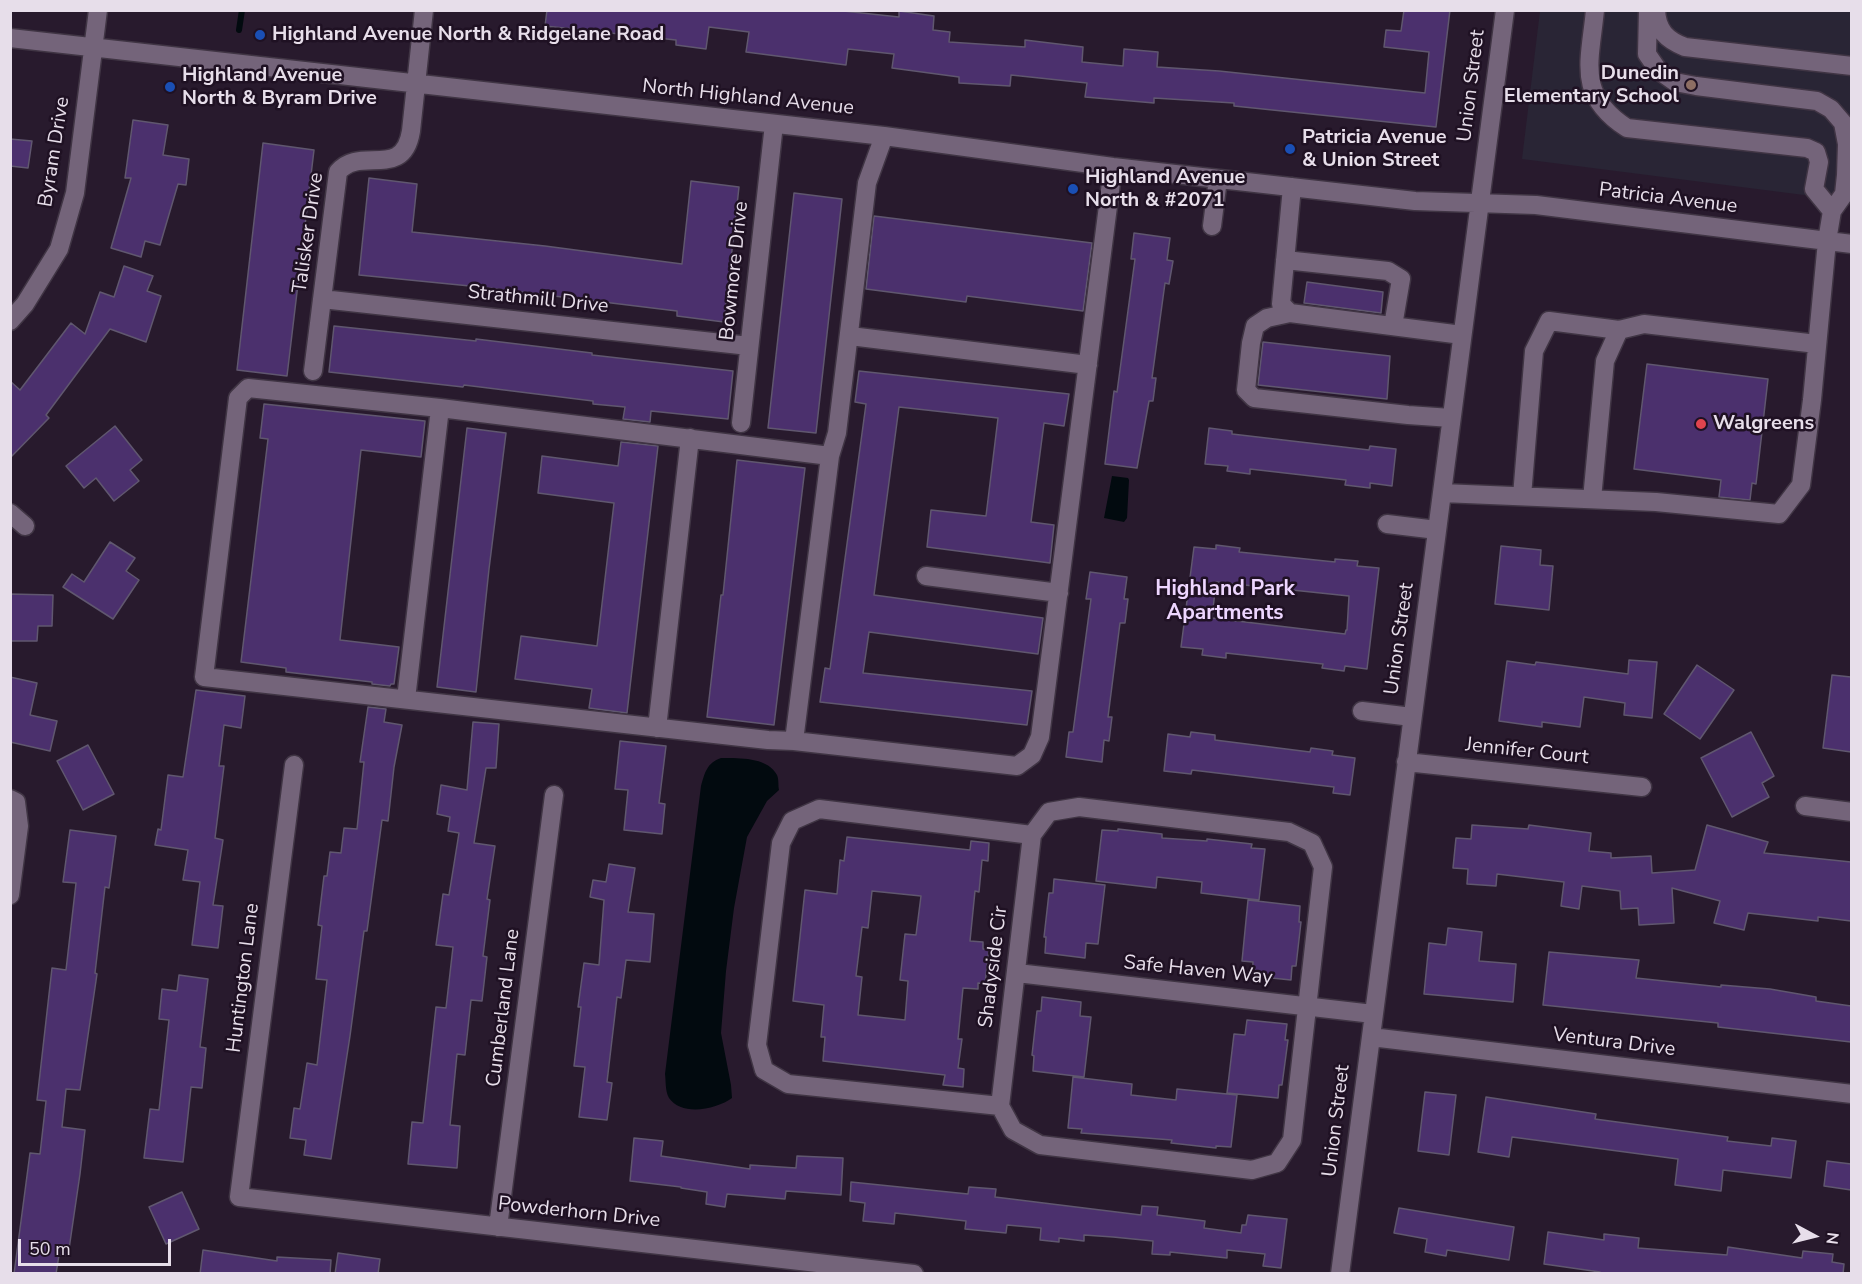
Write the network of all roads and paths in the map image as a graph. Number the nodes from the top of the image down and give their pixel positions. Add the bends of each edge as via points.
1 (98, 10) edge
2 (424, 10) edge
3 (1505, 10) edge
4 (1595, 10) edge
5 (1648, 10) edge
6 (1656, 10) edge
7 (10, 38) edge
8 (93, 47) junction
9 (1851, 66) edge
10 (416, 83) junction
11 (774, 124) junction
12 (884, 136) junction
13 (1847, 144) junction
14 (1816, 154) junction
15 (1113, 167) junction
16 (1218, 179) junction
17 (1292, 187) junction
18 (1479, 203) junction
19 (1832, 211) junction
20 (1212, 226) dead end
21 (1827, 241) junction
22 (1851, 244) edge
23 (1285, 261) junction
24 (322, 299) junction
25 (1290, 313) junction
26 (10, 321) edge
27 (1394, 326) junction
28 (1619, 330) junction
29 (1462, 335) junction
30 (850, 336) junction
31 (1817, 344) junction
32 (749, 346) junction
33 (1088, 365) junction
34 (313, 371) dead end
35 (440, 408) junction
36 (1451, 417) junction
37 (741, 423) dead end
38 (690, 438) junction
39 (830, 456) junction
40 (1442, 494) junction
41 (1522, 496) junction
42 (1592, 499) junction
43 (10, 513) edge
44 (1387, 524) dead end
45 (25, 526) dead end
46 (1437, 530) junction
47 (926, 576) dead end
48 (1059, 593) junction
49 (406, 699) junction
50 (1362, 711) dead end
51 (1412, 717) junction
52 (657, 728) junction
53 (794, 741) junction
54 (1406, 762) junction
55 (294, 765) dead end
56 (1642, 788) dead end
57 (554, 795) dead end
58 (10, 799) edge
59 (1805, 806) dead end
60 (1851, 812) edge
61 (1032, 835) junction
62 (10, 895) edge
63 (1017, 973) junction
64 (1308, 1006) junction
65 (1373, 1014) junction
66 (1371, 1037) junction
67 (1851, 1094) edge
68 (1000, 1106) junction
69 (239, 1197) joint
70 (498, 1227) junction
71 (914, 1274) edge
72 (1340, 1274) edge

1 - 8 street, Byram Drive
2 - 10 street, Talisker Drive
3 - 18 street, Union Street
4 - 14 street via 1589,70 1592,88 1599,105 1627,128 1807,148
5 - 13 street via 1647,54 1658,70 1675,82 1817,101 1843,123
6 - 9 street via 1661,30 1670,41 1685,47
7 - 8 street, North Highland Avenue
8 - 10 street, North Highland Avenue
8 - 26 street, Byram Drive via 75,193 59,249
10 - 11 street, North Highland Avenue
10 - 24 street, Talisker Drive via 407,147 393,159 353,160 338,172
11 - 12 street, North Highland Avenue
11 - 32 street, Bowmore Drive
12 - 15 street, North Highland Avenue
12 - 30 street via 867,183
13 - 14 street
13 - 19 street via 1844,194
14 - 19 street via 1819,162 1814,189
15 - 16 street, North Highland Avenue
15 - 33 street
16 - 17 street, North Highland Avenue
16 - 20 street
17 - 18 street, North Highland Avenue via 1415,201
17 - 23 street
18 - 21 street, Patricia Avenue via 1536,205
18 - 29 street, Union Street
19 - 21 street
21 - 22 street, Patricia Avenue
21 - 31 street
23 - 25 street via 1281,304
23 - 27 street via 1388,271 1401,279
24 - 32 street, Strathmill Drive
24 - 34 street, Talisker Drive
25 - 27 street
25 - 36 street via 1267,318 1255,326 1246,390 1254,398
27 - 29 street
28 - 31 street via 1644,324
28 - 41 street via 1549,321 1534,351
28 - 42 street via 1605,361
29 - 36 street, Union Street
30 - 33 street
30 - 39 street via 837,433
31 - 42 street via 1801,485 1779,514
32 - 37 street, Bowmore Drive
33 - 48 street
35 - 38 street
35 - 49 street
35 - 49 street via 248,388 238,398 205,665 204,677
36 - 40 street, Union Street
38 - 39 street
38 - 52 street
39 - 53 street
40 - 41 street
40 - 46 street, Union Street
41 - 42 street
43 - 45 street
44 - 46 street
46 - 51 street, Union Street
47 - 48 street
48 - 53 street via 1040,737 1032,754 1017,766
49 - 52 street
50 - 51 street
51 - 54 street, Union Street
52 - 53 street
54 - 56 street, Jennifer Court
54 - 65 street, Union Street
55 - 69 street, Huntington Lane
57 - 70 street, Cumberland Lane
58 - 62 street via 16,802 19,826
59 - 60 street
61 - 63 street, Shadyside Cir
61 - 64 street via 1049,812 1079,807 1289,832 1312,843 1323,867
61 - 68 street via 819,809 792,821 781,843 758,1033 764,1070 788,1084
63 - 64 street, Safe Haven Way
63 - 68 street, Shadyside Cir
64 - 65 street, Safe Haven Way
64 - 68 street via 1292,1140 1277,1163 1252,1170 1040,1145 1014,1130
65 - 66 street, Union Street
66 - 67 street, Ventura Drive
66 - 72 street, Union Street
69 - 70 street, Powderhorn Drive
70 - 71 street, Powderhorn Drive

